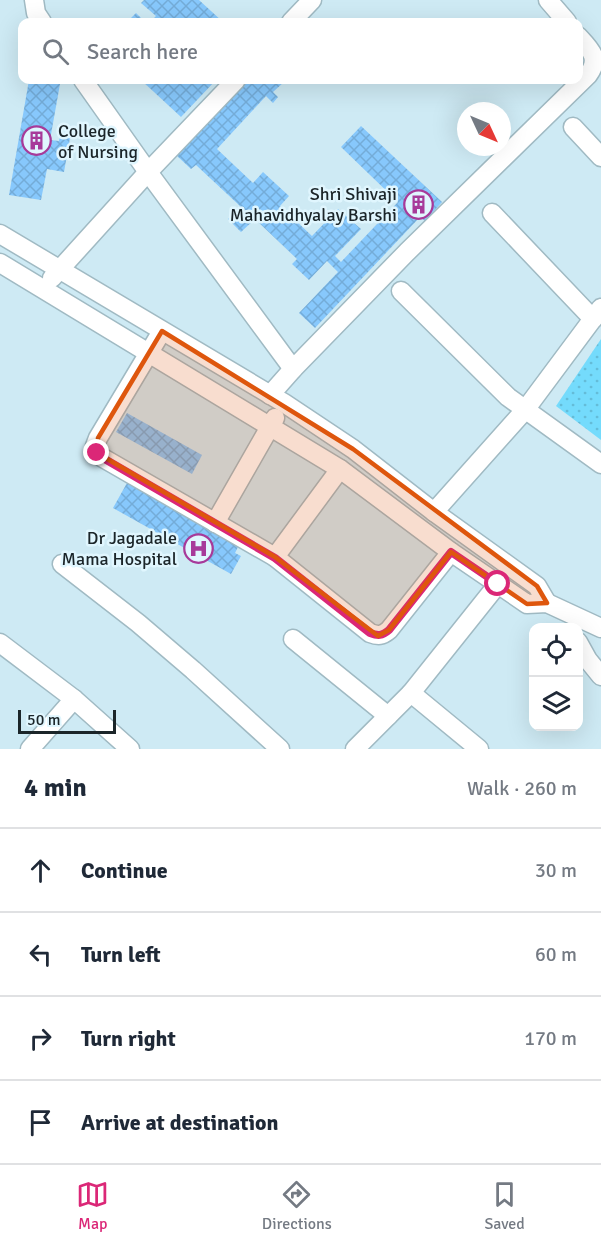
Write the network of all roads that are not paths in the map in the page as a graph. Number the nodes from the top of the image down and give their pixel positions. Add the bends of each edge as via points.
1 (34, 0) edge
2 (312, 0) edge
3 (548, 0) edge
4 (40, 18) edge
5 (295, 18) edge
6 (564, 18) edge
7 (583, 41) edge
8 (583, 80) edge
9 (86, 84) edge
10 (232, 84) edge
11 (579, 84) edge
12 (573, 128) dead end
13 (601, 157) edge
14 (148, 172) junction
15 (492, 213) dead end
16 (0, 234) edge
17 (0, 263) edge
18 (60, 270) junction
19 (42, 287) junction
20 (401, 291) dead end
21 (597, 313) edge
22 (162, 331) junction
23 (148, 353) junction
24 (293, 369) junction
25 (277, 399) junction
26 (525, 410) junction
27 (269, 426) junction
28 (601, 464) edge
29 (340, 468) junction
30 (434, 512) junction
31 (215, 523) junction
32 (451, 552) junction
33 (275, 558) junction
34 (62, 564) dead end
35 (498, 584) junction
36 (547, 603) junction
37 (570, 621) edge
38 (601, 628) edge
39 (293, 639) dead end
40 (0, 643) edge
41 (583, 650) edge
42 (601, 676) edge
43 (411, 693) junction
44 (74, 699) junction
45 (388, 717) junction
46 (30, 749) edge
47 (130, 749) edge
48 (279, 749) edge
49 (355, 749) edge
50 (479, 749) edge

1 - 4 street
2 - 5 street
3 - 6 street
7 - 8 street via 594,58 594,68
9 - 14 street
10 - 14 street
11 - 24 street
12 - 13 street
14 - 18 street
14 - 24 street
15 - 21 street
16 - 18 street
17 - 19 street
18 - 19 street
18 - 22 street
19 - 23 street
20 - 26 street
21 - 26 street
22 - 23 street
22 - 25 street
23 - 27 street
23 - 31 street via 98,438 97,453
24 - 25 street
25 - 27 street
25 - 30 street via 352,449
26 - 28 street
26 - 30 street
27 - 29 street
27 - 31 street
29 - 32 street
29 - 33 street
30 - 36 street via 537,586
31 - 33 street
32 - 33 street via 389,630 378,636
32 - 35 street
34 - 48 street via 194,670
35 - 36 street via 527,604
35 - 43 street
36 - 37 street
37 - 38 street
39 - 45 street
40 - 44 street
41 - 42 street
43 - 45 street
43 - 50 street
44 - 46 street
44 - 47 street
45 - 49 street

